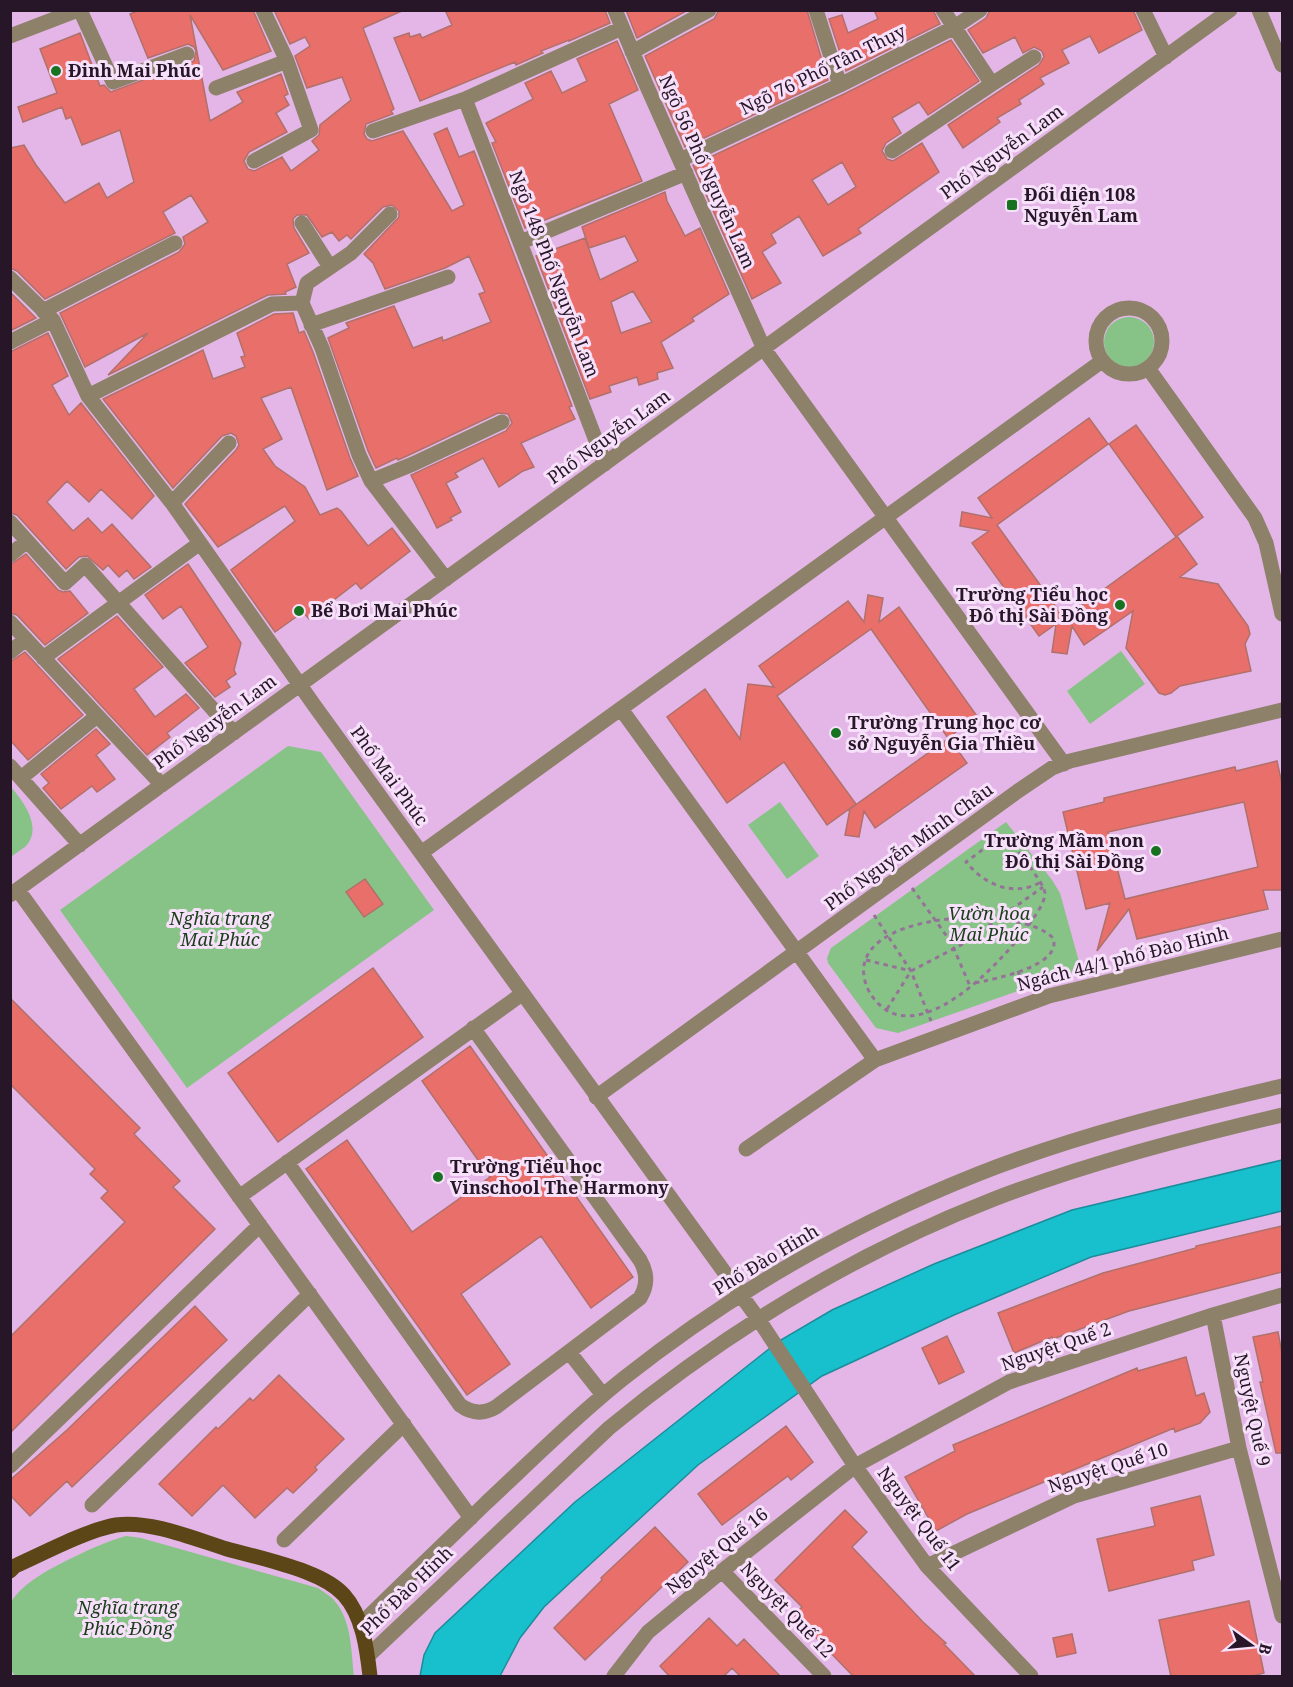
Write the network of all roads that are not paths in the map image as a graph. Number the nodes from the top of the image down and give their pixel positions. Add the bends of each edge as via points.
1 (263, 10) edge
2 (615, 10) edge
3 (709, 10) edge
4 (816, 10) edge
5 (943, 10) edge
6 (980, 10) edge
7 (1143, 10) edge
8 (1230, 10) edge
9 (1259, 10) edge
10 (80, 13) edge
11 (622, 28) junction
12 (953, 28) junction
13 (10, 36) edge
14 (632, 52) junction
15 (187, 54) dead end
16 (1034, 57) dead end
17 (1166, 57) junction
18 (287, 61) junction
19 (1282, 65) edge
20 (992, 84) junction
21 (840, 86) junction
22 (216, 88) dead end
23 (465, 99) junction
24 (373, 131) dead end
25 (892, 151) dead end
26 (254, 161) dead end
27 (683, 167) junction
28 (390, 214) dead end
29 (302, 223) dead end
30 (174, 243) dead end
31 (521, 243) junction
32 (330, 267) junction
33 (448, 277) dead end
34 (10, 278) edge
35 (302, 303) junction
36 (48, 316) junction
37 (311, 325) junction
38 (10, 342) edge
39 (764, 349) junction
40 (1102, 361) junction
41 (1148, 368) junction
42 (88, 396) junction
43 (502, 422) dead end
44 (229, 443) dead end
45 (605, 464) junction
46 (371, 481) junction
47 (172, 503) junction
48 (886, 518) junction
49 (10, 522) edge
50 (27, 541) junction
51 (200, 543) junction
52 (10, 555) edge
53 (446, 579) junction
54 (118, 603) junction
55 (1282, 614) edge
56 (10, 622) edge
57 (26, 639) junction
58 (10, 652) edge
59 (44, 658) junction
60 (300, 685) junction
61 (621, 709) junction
62 (1282, 710) edge
63 (97, 716) junction
64 (234, 733) junction
65 (1064, 764) junction
66 (16, 772) edge
67 (162, 785) junction
68 (80, 845) junction
69 (421, 853) junction
70 (14, 892) edge
71 (1282, 939) edge
72 (796, 952) junction
73 (522, 994) junction
74 (473, 1028) junction
75 (874, 1060) junction
76 (1282, 1086) edge
77 (596, 1097) junction
78 (1282, 1115) edge
79 (746, 1149) dead end
80 (287, 1162) junction
81 (239, 1197) junction
82 (260, 1225) junction
83 (310, 1294) junction
84 (1282, 1295) edge
85 (741, 1297) junction
86 (1213, 1316) junction
87 (759, 1320) junction
88 (768, 1334) joint
89 (569, 1352) junction
90 (603, 1395) junction
91 (404, 1424) junction
92 (1239, 1448) junction
93 (10, 1466) edge
94 (855, 1466) junction
95 (92, 1505) dead end
96 (471, 1518) junction
97 (284, 1540) dead end
98 (12, 1566) edge
99 (927, 1566) junction
100 (722, 1571) junction
101 (1282, 1616) edge
102 (360, 1625) junction
103 (368, 1656) junction
104 (616, 1676) edge
105 (370, 1677) edge
106 (824, 1677) edge
107 (1031, 1677) edge

1 - 18 street
2 - 11 street, Ngõ 56 Phố Nguyễn Lam
3 - 14 street
4 - 21 street
5 - 12 street
6 - 12 street, Ngõ 76 Phố Tân Thụy
7 - 17 street
8 - 17 street, Phố Nguyễn Lam
9 - 19 street
10 - 13 street
10 - 15 street via 113,82
11 - 14 street, Ngõ 56 Phố Nguyễn Lam
11 - 23 street
12 - 20 street
12 - 21 street, Ngõ 76 Phố Tân Thụy
14 - 27 street, Ngõ 56 Phố Nguyễn Lam
16 - 20 street
17 - 39 street, Phố Nguyễn Lam
18 - 22 street
18 - 26 street via 310,130
20 - 25 street
21 - 27 street, Ngõ 76 Phố Tân Thụy
23 - 24 street
23 - 31 street, Ngõ 148 Phố Nguyễn Lam
27 - 31 street, Ngõ 76 Phố Tân Thụy
27 - 39 street, Ngõ 56 Phố Nguyễn Lam
28 - 32 street via 351,253
29 - 32 street
30 - 36 street
31 - 45 street, Ngõ 148 Phố Nguyễn Lam
32 - 35 street via 307,283
33 - 37 street
34 - 36 street, Phố Mai Phúc
35 - 37 street
35 - 42 street via 272,304
36 - 38 street
36 - 42 street, Phố Mai Phúc
37 - 46 street
39 - 45 street, Phố Nguyễn Lam
39 - 48 street, Ngõ 56 Phố Nguyễn Lam
40 - 41 street via 1124,374
40 - 41 street via 1096,345 1101,325 1112,313 1133,309 1152,318 1160,333 1160,349
40 - 48 street
41 - 55 street via 1255,518 1266,543
42 - 47 street, Phố Mai Phúc
43 - 46 street
44 - 47 street
45 - 53 street, Phố Nguyễn Lam
46 - 53 street
47 - 51 street, Phố Mai Phúc
48 - 61 street
48 - 65 street, Ngõ 56 Phố Nguyễn Lam
49 - 50 street
50 - 52 street
50 - 54 street via 65,583 85,565
51 - 54 street
51 - 60 street, Phố Mai Phúc
53 - 60 street, Phố Nguyễn Lam
54 - 59 street
54 - 64 street
56 - 57 street
57 - 58 street
57 - 59 street
59 - 63 street
60 - 64 street, Phố Nguyễn Lam
60 - 69 street, Phố Mai Phúc
61 - 69 street
61 - 72 street
62 - 65 street, Phố Nguyễn Minh Châu
63 - 66 street
63 - 67 street
64 - 67 street, Phố Nguyễn Lam
65 - 72 street, Phố Nguyễn Minh Châu via 1036,778
66 - 68 street
67 - 68 street, Phố Nguyễn Lam
68 - 70 street, Phố Nguyễn Lam
69 - 73 street, Phố Mai Phúc
70 - 81 street
71 - 75 street, Ngách 44/1 phố Đào Hinh via 1049,996
72 - 75 street
72 - 77 street, Phố Nguyễn Minh Châu
73 - 74 street
73 - 77 street, Phố Mai Phúc
74 - 80 street
74 - 89 street via 644,1267 645,1287 640,1298
75 - 79 street, Ngách 44/1 phố Đào Hinh
76 - 85 street, Phố Đào Hinh via 1136,1121 981,1173 875,1220
77 - 85 street, Phố Mai Phúc
78 - 87 street, Phố Đào Hinh via 1151,1147 995,1199 891,1245
80 - 81 street
80 - 89 street via 463,1408 474,1412 491,1410
81 - 82 street
82 - 83 street
82 - 93 street
83 - 91 street
83 - 95 street
84 - 86 street, Nguyệt Quế 2
85 - 87 street, Phố Mai Phúc
85 - 90 street, Phố Đào Hinh
86 - 92 street, Nguyệt Quế 9
86 - 94 street, Nguyệt Quế 2 via 1009,1382
87 - 88 street, Phố Mai Phúc
87 - 103 street, Phố Đào Hinh via 674,1377 609,1428
88 - 94 street, Nguyệt Quế 11
89 - 90 street
90 - 96 street, Phố Đào Hinh
91 - 96 street
91 - 97 street
92 - 99 street, Nguyệt Quế 10 via 1074,1496
92 - 101 street, Nguyệt Quế 9
94 - 99 street, Nguyệt Quế 11
94 - 100 street, Nguyệt Quế 16
96 - 102 street, Phố Đào Hinh
98 - 102 main road via 98,1530 117,1525 152,1527 307,1572 344,1595
99 - 107 street, Nguyệt Quế 11
100 - 104 street, Nguyệt Quế 16 via 648,1632
100 - 106 street, Nguyệt Quế 12
102 - 103 main road
103 - 105 main road

